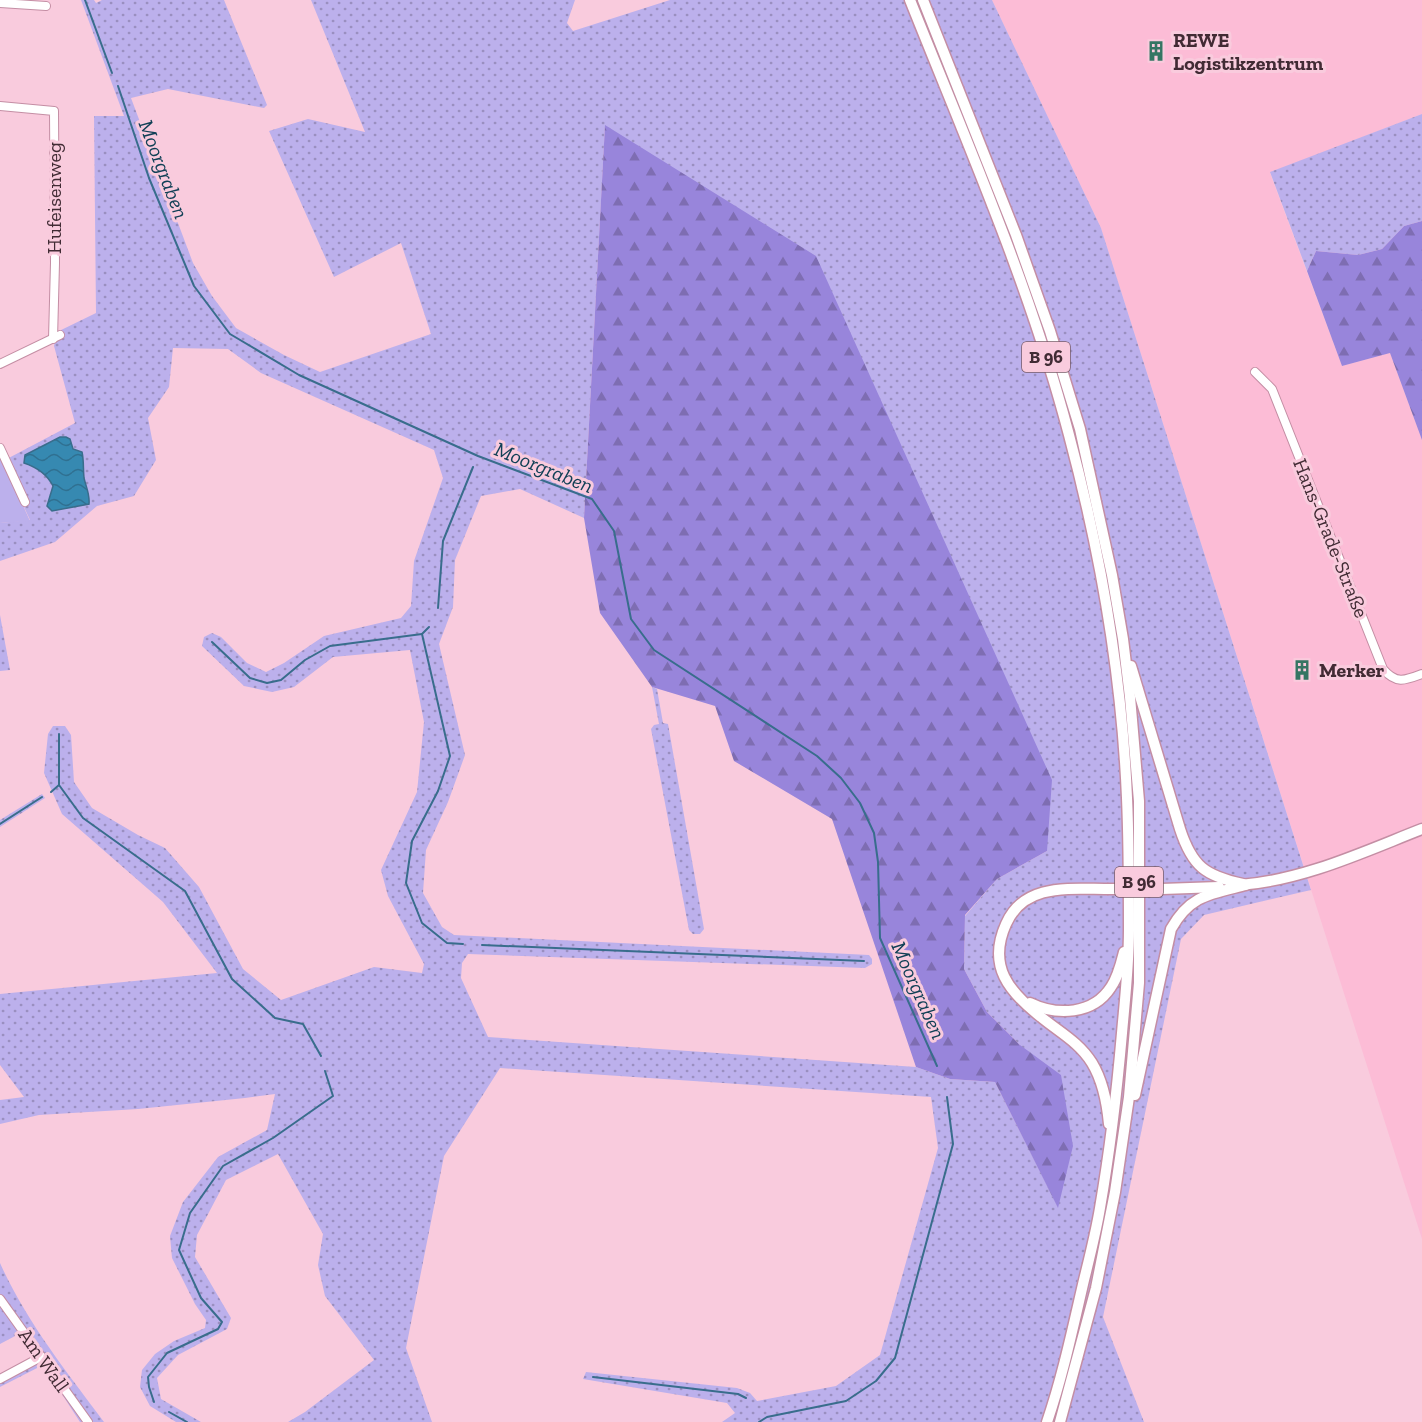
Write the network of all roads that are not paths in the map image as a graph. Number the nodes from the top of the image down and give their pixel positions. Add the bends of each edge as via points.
1 (910, 0) edge
2 (923, 0) edge
3 (0, 3) edge
4 (46, 6) dead end
5 (0, 106) edge
6 (0, 364) edge
7 (1256, 372) dead end
8 (0, 448) edge
9 (25, 501) dead end
10 (1123, 639) junction
11 (1422, 674) edge
12 (1422, 829) edge
13 (1246, 885) junction
14 (1129, 931) junction
15 (1017, 997) junction
16 (1125, 1125) junction
17 (1111, 1139) junction
18 (0, 1299) edge
19 (41, 1357) junction
20 (0, 1379) edge
21 (88, 1422) edge
22 (1047, 1422) edge
23 (1060, 1422) edge

1 - 14 highway, B 96 via 1039,334 1079,476 1101,578 1116,680 1127,797
2 - 10 highway, B 96 via 1050,331 1080,429
3 - 4 street
5 - 6 street, Hufeisenweg via 54,111 56,337
7 - 11 street, Hans-Grade-Straße via 1272,389 1383,669 1390,677 1401,680
8 - 9 street
10 - 13 highway via 1190,855 1211,874
10 - 16 highway, B 96 via 1139,801 1138,983
12 - 13 highway via 1306,873
13 - 15 highway, bridge via 1036,894 1008,919 999,947 1002,972
13 - 16 highway via 1198,899 1179,915 1171,929 1135,1096
14 - 15 highway via 1118,973 1101,999 1072,1011 1054,1011
14 - 17 highway, B 96
15 - 17 highway via 1068,1036 1092,1062 1107,1103
16 - 23 highway, B 96 via 1096,1288
17 - 22 highway, B 96 via 1069,1347
18 - 19 street, Am Wall
19 - 20 street
19 - 21 street, Am Wall

